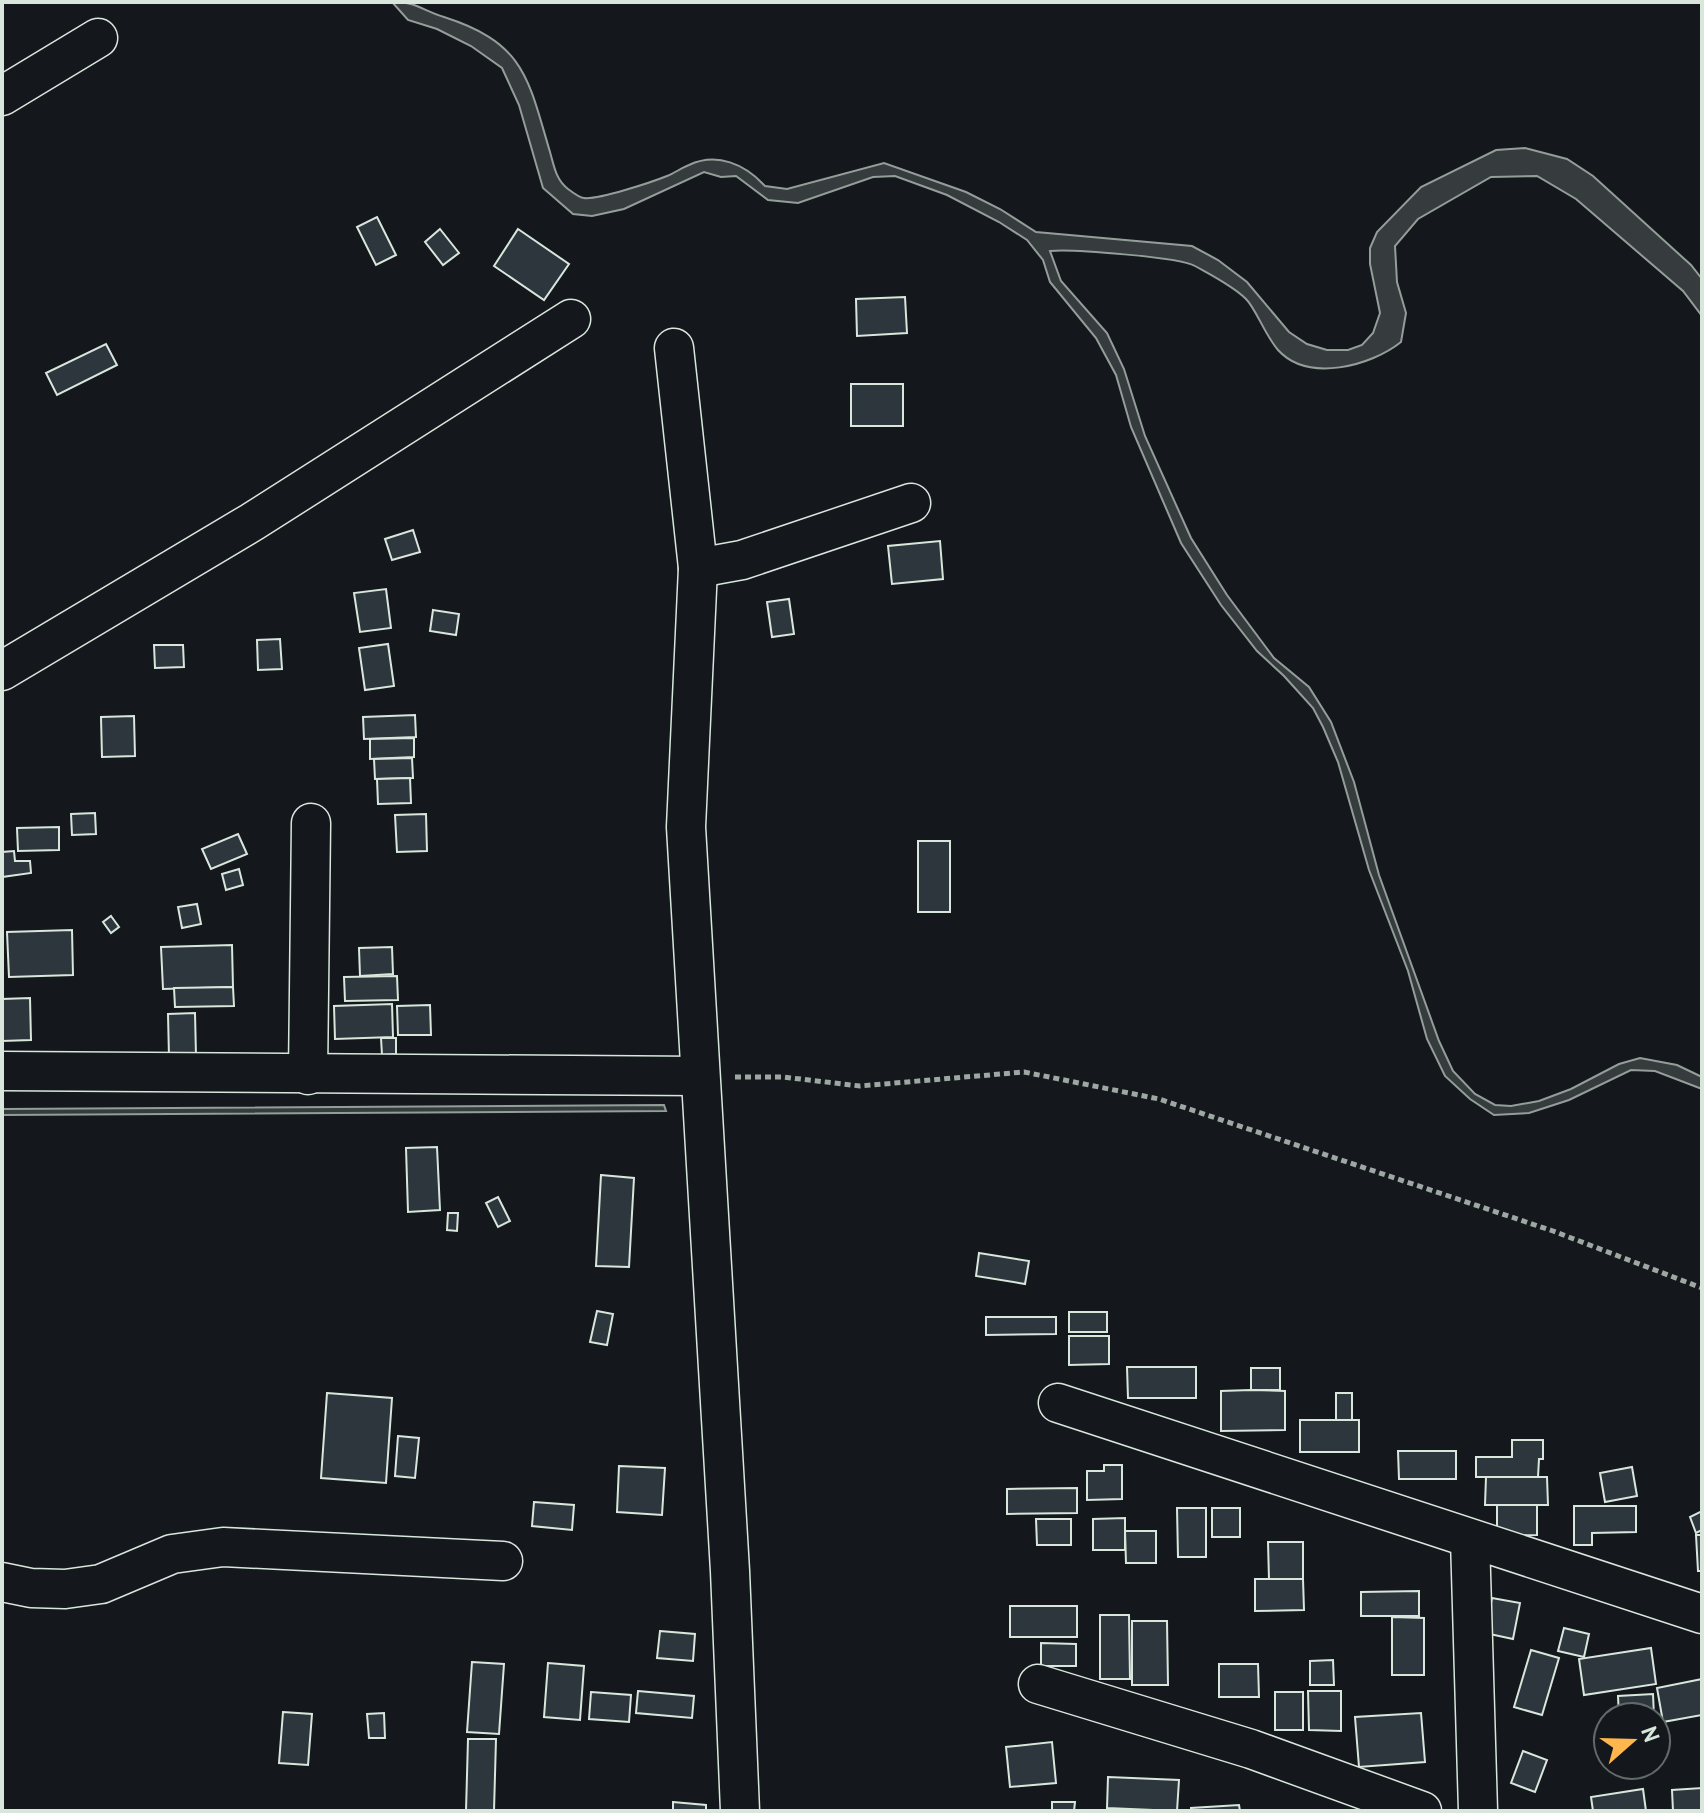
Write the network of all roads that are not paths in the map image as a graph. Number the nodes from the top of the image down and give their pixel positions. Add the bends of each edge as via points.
1 (98, 38) dead end
2 (2, 96) edge
3 (571, 319) dead end
4 (674, 348) dead end
5 (911, 503) dead end
6 (698, 568) junction
7 (2, 671) edge
8 (311, 823) dead end
9 (2, 1071) edge
10 (308, 1075) junction
11 (700, 1076) junction
12 (1058, 1403) dead end
13 (1470, 1539) junction
14 (503, 1561) dead end
15 (2, 1582) edge
16 (1702, 1614) edge
17 (1038, 1684) dead end
18 (740, 1811) edge
19 (1422, 1811) edge
20 (1478, 1811) edge

1 - 2 street
3 - 7 street via 252,522
4 - 6 street
5 - 6 street via 742,560
6 - 11 street via 686,827
8 - 10 street
9 - 10 street
10 - 11 street
11 - 18 street
12 - 13 street
13 - 16 street
13 - 20 street
14 - 15 street via 223,1547 172,1554 101,1584 65,1589
17 - 19 street via 1251,1749

